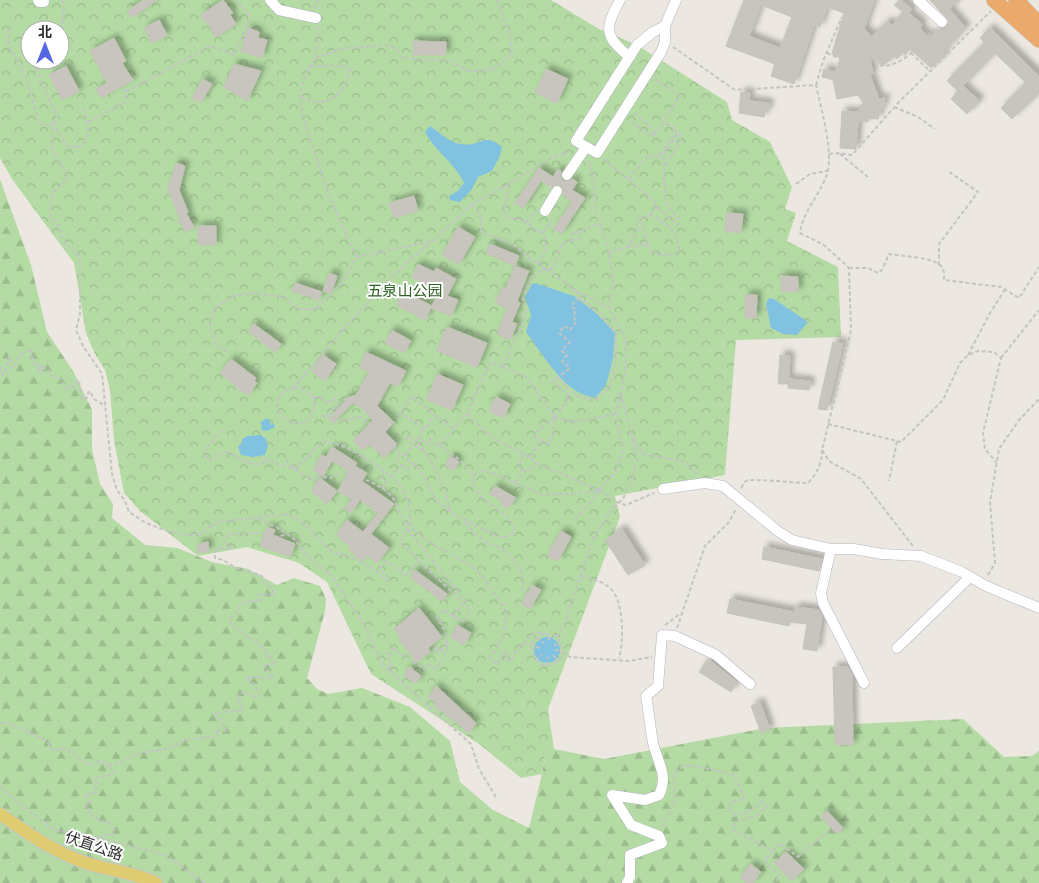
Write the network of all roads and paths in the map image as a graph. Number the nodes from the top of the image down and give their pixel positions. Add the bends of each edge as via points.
1 (38, 0) edge
2 (43, 0) edge
3 (62, 0) edge
4 (236, 0) edge
5 (270, 0) edge
6 (495, 0) edge
7 (620, 0) edge
8 (676, 0) edge
9 (918, 0) edge
10 (1016, 0) edge
11 (996, 2) edge
12 (842, 17) dead end
13 (316, 18) dead end
14 (63, 20) edge
15 (942, 22) joint
16 (1039, 24) edge
17 (665, 26) junction
18 (11, 28) dead end
19 (1039, 40) edge
20 (665, 42) junction
21 (827, 53) junction
22 (910, 53) junction
23 (630, 57) junction
24 (311, 66) junction
25 (35, 70) edge
26 (930, 71) junction
27 (647, 73) junction
28 (816, 85) junction
29 (123, 88) dead end
30 (126, 92) junction
31 (301, 96) junction
32 (894, 107) junction
33 (82, 108) dead end
34 (624, 110) junction
35 (88, 122) junction
36 (663, 122) junction
37 (53, 124) junction
38 (935, 130) dead end
39 (655, 134) junction
40 (670, 144) junction
41 (586, 147) junction
42 (597, 153) junction
43 (838, 153) junction
44 (829, 154) junction
45 (666, 165) junction
46 (827, 171) junction
47 (948, 171) dead end
48 (567, 175) tunnel mouth
49 (868, 177) dead end
50 (629, 179) junction
51 (508, 184) junction
52 (796, 184) dead end
53 (557, 191) tunnel mouth
54 (470, 205) junction
55 (657, 207) junction
56 (545, 211) junction
57 (650, 215) junction
58 (643, 218) junction
59 (527, 222) junction
60 (598, 224) junction
61 (579, 232) junction
62 (543, 233) junction
63 (573, 240) junction
64 (433, 241) junction
65 (647, 244) junction
66 (627, 247) junction
67 (609, 253) junction
68 (356, 256) junction
69 (539, 264) junction
70 (939, 265) junction
71 (1039, 267) edge
72 (544, 268) junction
73 (849, 268) junction
74 (575, 290) junction
75 (1006, 290) junction
76 (579, 297) junction
77 (609, 308) junction
78 (1039, 310) edge
79 (227, 351) dead end
80 (968, 355) junction
81 (1001, 358) junction
82 (317, 361) junction
83 (0, 366) edge
84 (503, 367) junction
85 (336, 372) dead end
86 (558, 377) junction
87 (294, 387) junction
88 (620, 390) junction
89 (313, 397) junction
90 (1039, 399) edge
91 (105, 406) junction
92 (467, 414) junction
93 (616, 414) junction
94 (434, 415) junction
95 (322, 416) dead end
96 (327, 416) junction
97 (555, 417) junction
98 (828, 424) junction
99 (424, 428) junction
100 (454, 429) junction
101 (223, 430) dead end
102 (632, 436) junction
103 (419, 438) junction
104 (541, 440) junction
105 (416, 441) junction
106 (897, 441) junction
107 (413, 445) junction
108 (439, 446) junction
109 (423, 449) junction
110 (822, 450) junction
111 (401, 453) junction
112 (523, 454) junction
113 (405, 456) junction
114 (530, 457) junction
115 (286, 460) dead end
116 (413, 462) junction
117 (996, 462) junction
118 (536, 463) junction
119 (401, 465) junction
120 (294, 469) junction
121 (522, 470) junction
122 (385, 472) junction
123 (474, 476) junction
124 (391, 477) junction
125 (889, 481) dead end
126 (515, 482) junction
127 (705, 482) junction
128 (382, 488) junction
129 (599, 490) junction
130 (664, 490) joint
131 (738, 497) junction
132 (619, 503) junction
133 (450, 512) junction
134 (410, 516) junction
135 (256, 518) junction
136 (575, 519) dead end
137 (464, 521) junction
138 (407, 529) junction
139 (287, 534) junction
140 (831, 549) junction
141 (921, 556) junction
142 (419, 561) junction
143 (581, 576) junction
144 (970, 577) junction
145 (983, 584) junction
146 (530, 597) dead end
147 (464, 602) junction
148 (1039, 608) edge
149 (453, 617) junction
150 (676, 630) dead end
151 (546, 634) junction
152 (556, 637) junction
153 (537, 638) junction
154 (448, 640) junction
155 (560, 641) junction
156 (522, 643) junction
157 (544, 643) dead end
158 (548, 643) dead end
159 (532, 646) junction
160 (540, 648) dead end
161 (897, 648) dead end
162 (434, 650) dead end
163 (562, 651) junction
164 (542, 655) dead end
165 (552, 655) dead end
166 (548, 657) dead end
167 (647, 658) dead end
168 (619, 659) junction
169 (536, 660) junction
170 (558, 661) junction
171 (547, 665) junction
172 (392, 673) junction
173 (864, 683) dead end
174 (750, 684) dead end
175 (0, 724) edge
176 (108, 765) junction
177 (0, 786) edge
178 (496, 797) dead end
179 (0, 814) edge
180 (828, 831) dead end
181 (659, 836) junction
182 (100, 838) junction
183 (773, 851) junction
184 (156, 883) edge
185 (205, 883) edge
186 (627, 883) edge
187 (774, 883) edge

1 - 2 street
3 - 14 path
4 - 30 path via 250,17 234,55 210,46
5 - 13 street via 279,10
6 - 24 path via 509,32 512,54 493,70 468,71 452,61 402,58 398,50 387,46 341,48 315,58
7 - 23 street via 608,27 610,37
8 - 17 street
9 - 15 street
10 - 16 highway
11 - 19 highway
11 - 26 path
12 - 21 path
15 - 22 path
17 - 20 street
17 - 23 street via 637,45
18 - 37 path via 7,39 9,47 28,82 38,120 42,126
20 - 27 street
20 - 28 path via 735,90
21 - 22 path via 861,68 865,58 876,65 888,67
21 - 28 path
22 - 26 path
23 - 41 street via 576,141
24 - 31 path via 303,81
24 - 31 path via 343,66 350,70 349,79 339,94 327,101 314,102
25 - 37 path via 57,116
26 - 32 path
27 - 34 street
27 - 36 path via 678,96
28 - 44 path
29 - 30 path
30 - 35 path via 125,102
31 - 68 path via 306,126 324,181
32 - 38 path via 918,117
32 - 43 path via 852,155
33 - 35 path
34 - 39 path via 653,129
34 - 39 path via 649,135
34 - 42 street
35 - 37 path via 86,139 77,148 66,146
36 - 39 path
36 - 40 path via 677,130
37 - 91 path via 51,147 68,176 52,193 50,218 60,226 59,233 64,242 80,257 80,314 76,330 102,374
40 - 45 path via 663,157
40 - 45 path via 678,133 682,137
40 - 50 path via 658,158 649,154
41 - 42 street
41 - 48 street
41 - 51 path via 550,158
41 - 60 path via 594,181
42 - 50 path
43 - 44 path
43 - 49 path
44 - 46 path
45 - 55 path via 664,200 678,218 678,224
46 - 52 path via 810,174
46 - 73 path via 802,222 800,233 824,245
47 - 70 path via 978,192 939,244
50 - 55 path via 654,200
51 - 54 path
51 - 59 path via 504,215
53 - 56 street
54 - 64 path
54 - 69 path via 482,219 481,232 513,244
55 - 57 path
56 - 59 path via 535,210
56 - 62 path via 552,220
57 - 58 path
57 - 65 path via 674,231 678,249 676,254 662,255 651,251
58 - 65 path
58 - 66 path via 639,219 637,232
59 - 62 path
60 - 61 path
60 - 67 path
61 - 63 path via 581,237
61 - 63 path via 573,232
62 - 69 path via 546,250
63 - 72 path via 562,243 552,269
64 - 68 path
64 - 82 path via 387,282
65 - 66 path
66 - 67 path
67 - 77 path via 613,284
68 - 79 path via 344,280 317,309 297,309 285,297 252,293 233,296 214,309 210,325 216,345
69 - 72 path
70 - 73 path via 910,256 889,254 878,273 868,268
70 - 75 path via 944,271 944,280
71 - 75 path via 1019,298
72 - 74 path
72 - 84 path via 532,277 525,292 526,310 522,326
73 - 98 path via 851,331
74 - 76 path
74 - 77 path
75 - 80 path
76 - 86 path via 571,306 576,310 573,316 577,321 570,330 564,326 559,333 570,342 562,351 567,355 562,361 570,368
76 - 86 path via 616,332 616,360 609,388 596,400 579,398
77 - 88 path via 626,340 625,372
78 - 81 path
80 - 81 path via 978,351 994,352
80 - 106 path via 960,363 943,400 901,442
81 - 117 path via 983,432 985,449
82 - 85 path
82 - 87 path
83 - 91 path via 2,375 9,356 13,368 19,356 32,349 31,355 42,373 39,365 70,390 70,385 74,388 79,380 81,398 87,398 90,391 94,399
84 - 92 path via 490,362
84 - 97 path via 526,377
86 - 97 path via 553,381 570,397
87 - 89 path via 302,387
87 - 89 path via 286,389 278,401 281,416 287,421 294,424 308,419 313,412
88 - 93 path
88 - 102 path
89 - 96 path via 322,398 328,404 334,398 338,402
90 - 117 path via 998,449
91 - 135 path via 112,474 129,512 146,523 188,535 201,534 212,525 226,521
92 - 100 path
92 - 112 path via 493,438
93 - 97 path via 574,422
93 - 129 path via 622,454 614,474
94 - 99 path
94 - 99 path via 412,396 400,413
94 - 100 path
95 - 96 path
96 - 111 path via 332,422 361,417
97 - 104 path via 534,436
97 - 104 path via 553,438 549,444
98 - 106 path
98 - 110 path
99 - 103 path
100 - 108 path
101 - 120 path via 206,448 204,453 210,460 227,452 248,463 259,465 265,458
102 - 127 path via 643,454 685,462
102 - 132 path via 637,459 632,479
103 - 105 path
103 - 108 path via 426,444 430,439
104 - 114 path
105 - 107 path via 405,438
105 - 109 path
106 - 125 path
107 - 109 path
107 - 113 path
108 - 123 path via 460,460
109 - 133 path via 441,482
110 - 131 path via 817,474 808,482 746,481
110 - 141 path via 829,461 861,479
111 - 113 path
111 - 119 path via 396,460
112 - 114 path
112 - 121 path via 518,466
113 - 116 path
114 - 118 path
115 - 120 path
116 - 119 path via 408,469
116 - 133 path via 434,498
117 - 145 path via 990,502 995,562
118 - 121 path via 528,471
118 - 129 path
119 - 124 path
120 - 122 path via 322,442 341,445
120 - 128 path via 312,480 316,476 330,478 344,472
121 - 126 path
122 - 124 path
122 - 128 path via 381,478 387,482
123 - 126 path via 481,471 490,472
123 - 137 path via 476,490 510,521 514,532 505,538
124 - 134 path via 401,486
126 - 129 path via 541,494
127 - 130 street
127 - 131 street via 723,486
128 - 138 path via 397,505
129 - 132 path
129 - 136 path
130 - 132 path via 626,505
131 - 140 street via 792,540
131 - 150 path via 729,522 705,546
132 - 143 path via 594,536
133 - 137 path
134 - 138 path
134 - 156 path via 412,528 429,542 472,566 504,607 507,613 505,632 490,660 497,664 504,651 508,654 506,659 511,661
135 - 139 path
135 - 142 path via 288,514 296,517 325,546 369,566 388,581 380,568 386,561 406,576
137 - 146 path via 483,541 510,556 521,573 523,590
138 - 142 path via 402,544
138 - 147 path
139 - 172 path via 333,577 363,624 382,663
139 - 176 path via 278,537 259,533 227,534 226,544 232,547 218,548 214,556 236,568 261,575 275,594 260,594 261,601 242,602 238,612 230,618 231,625 259,644 269,656 266,657 276,664 265,667 272,678 246,677 260,696 243,692 237,699 243,710 215,714 226,729 216,730 218,736 186,740 168,749 139,752 116,765
140 - 141 street
140 - 173 street via 822,598
141 - 144 street
142 - 147 path
143 - 152 path via 564,625
143 - 168 path via 610,588 619,603 622,624
144 - 145 street
144 - 161 street
145 - 148 street
147 - 149 path
147 - 149 path via 470,610 465,622
149 - 154 path via 443,609 437,618
151 - 152 path
151 - 153 path
151 - 156 path via 534,632
151 - 158 path
152 - 155 path
153 - 157 path
153 - 159 path
154 - 162 path via 441,651 436,653 437,646
154 - 172 path via 436,669 428,664 424,669 393,648 387,656
155 - 163 path
155 - 163 path via 554,648
156 - 159 path
159 - 160 path
159 - 169 path
163 - 168 path via 570,657
163 - 170 path
164 - 169 path
165 - 170 path
166 - 171 path
167 - 168 path
169 - 171 path
170 - 171 path
172 - 178 path via 470,744 479,769
174 - 181 street via 716,655 675,636 662,635 658,686 646,696 654,745 662,767 663,789 659,795 645,800 612,795 631,825
175 - 176 path via 10,723 47,741 54,751 66,748 85,762 102,761
176 - 182 path via 114,772 97,777 94,780 97,792 85,796 90,800 85,805 92,816 110,823 114,829 113,835 104,834
177 - 182 path via 56,830
179 - 184 main road, 伏直公路 via 66,855
180 - 183 path via 798,857 780,842
181 - 183 path via 675,802 674,773 683,766 698,766 734,775 745,800 730,802 729,809 736,816 763,801 766,807 756,816 735,822 733,830
181 - 186 street via 662,843 630,855
182 - 185 path via 165,855
183 - 187 path via 764,861 782,876

